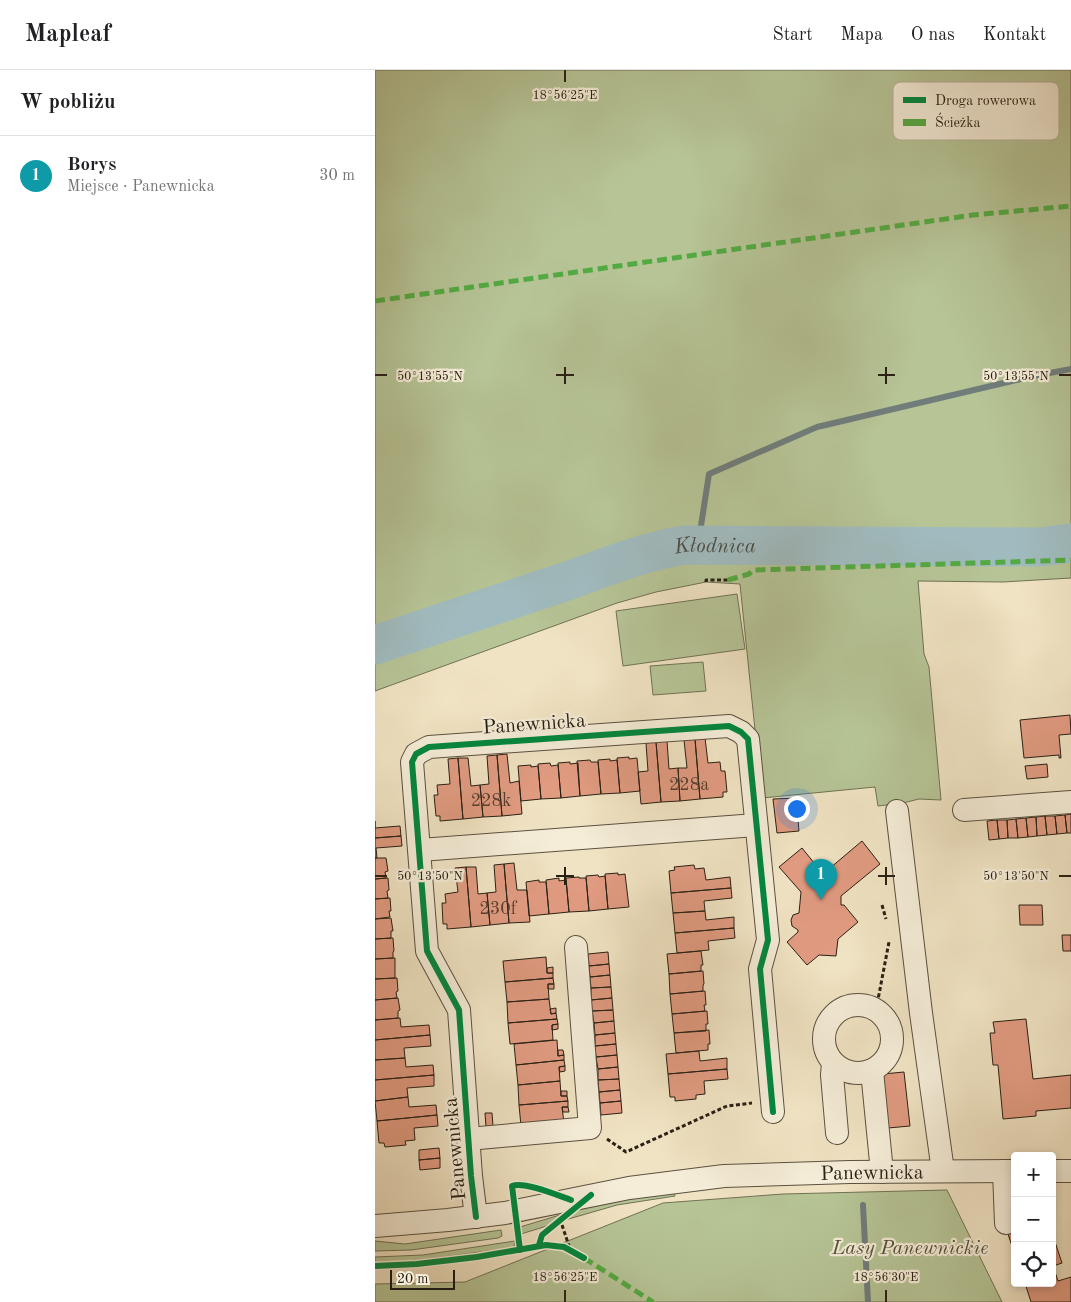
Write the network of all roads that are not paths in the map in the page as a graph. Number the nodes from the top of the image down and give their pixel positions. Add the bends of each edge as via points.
1 (1071, 802) edge
2 (964, 810) dead end
3 (897, 811) dead end
4 (756, 825) junction
5 (420, 850) junction
6 (576, 947) dead end
7 (921, 1013) junction
8 (882, 1016) junction
9 (833, 1063) junction
10 (872, 1071) junction
11 (773, 1107) road end
12 (837, 1133) dead end
13 (469, 1139) junction
14 (943, 1171) junction
15 (1010, 1171) edge
16 (1056, 1171) edge
17 (1071, 1171) edge
18 (882, 1172) junction
19 (476, 1217) junction
20 (1006, 1224) dead end
21 (375, 1226) edge

1 - 2 street
3 - 7 street, Panewnicka
4 - 5 street
4 - 5 street, Panewnicka via 748,739 729,726 429,747 416,754 412,762
4 - 11 street, Panewnicka via 768,940 760,968
5 - 13 street, Panewnicka via 427,951 459,1010
6 - 13 street, Panewnicka via 590,1128
7 - 8 street
7 - 14 street, Panewnicka
8 - 9 street via 867,1006 858,1005 834,1014 823,1038
8 - 10 street via 892,1044 883,1063
9 - 10 street via 844,1071 858,1074
9 - 12 street
10 - 18 street
13 - 19 street, Panewnicka
14 - 15 street, Panewnicka
14 - 18 street, Panewnicka
15 - 20 street
16 - 17 street
18 - 19 street, Panewnicka via 765,1173 680,1181
19 - 21 street, Panewnicka

